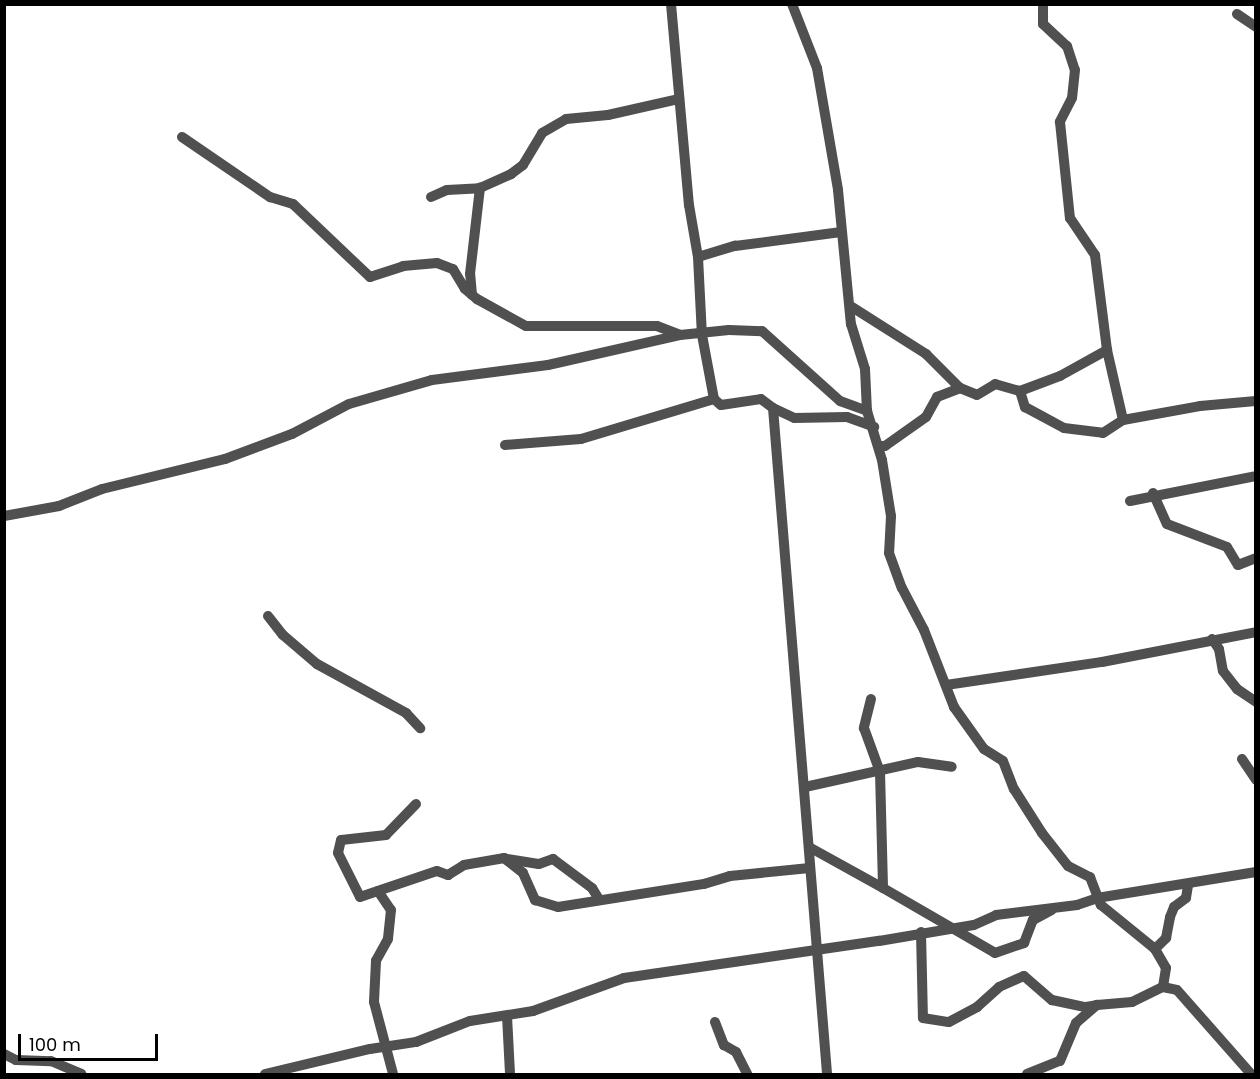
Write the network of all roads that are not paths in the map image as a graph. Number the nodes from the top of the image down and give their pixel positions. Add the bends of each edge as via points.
1 (671, 4) edge
2 (792, 4) edge
3 (1043, 4) edge
4 (1237, 14) dead end
5 (1256, 27) edge
6 (679, 99) junction
7 (182, 137) dead end
8 (480, 188) junction
9 (431, 197) dead end
10 (841, 232) junction
11 (698, 257) junction
12 (472, 295) junction
13 (852, 308) junction
14 (680, 335) junction
15 (702, 335) junction
16 (1107, 350) junction
17 (960, 388) junction
18 (1020, 391) junction
19 (714, 399) junction
20 (1256, 401) edge
21 (773, 408) junction
22 (867, 411) junction
23 (1123, 420) junction
24 (874, 427) junction
25 (505, 445) dead end
26 (879, 446) junction
27 (1256, 477) edge
28 (1153, 494) junction
29 (1130, 501) dead end
30 (4, 516) edge
31 (1256, 558) edge
32 (268, 616) dead end
33 (1256, 632) edge
34 (1212, 639) junction
35 (946, 685) junction
36 (871, 699) dead end
37 (1256, 702) edge
38 (420, 728) dead end
39 (1242, 759) dead end
40 (952, 767) dead end
41 (880, 772) junction
42 (1256, 780) edge
43 (805, 787) junction
44 (416, 804) dead end
45 (809, 847) junction
46 (504, 858) junction
47 (810, 868) junction
48 (1256, 872) edge
49 (1188, 885) junction
50 (883, 888) junction
51 (378, 891) junction
52 (1097, 898) junction
53 (599, 899) junction
54 (1056, 908) junction
55 (949, 928) junction
56 (921, 932) junction
57 (819, 947) junction
58 (1155, 949) junction
59 (1163, 987) junction
60 (1097, 1005) junction
61 (507, 1016) junction
62 (715, 1022) dead end
63 (385, 1046) junction
64 (4, 1054) edge
65 (81, 1074) edge
66 (265, 1074) edge
67 (393, 1074) edge
68 (510, 1074) edge
69 (747, 1074) edge
70 (827, 1074) edge
71 (1027, 1074) edge
72 (1251, 1074) edge

1 - 6 street
2 - 10 street via 817,68 838,190
3 - 16 street via 1043,24 1067,46 1075,70 1072,98 1059,122 1070,218 1095,255
4 - 5 street
6 - 8 street via 552,125 542,133 523,165
6 - 11 street
7 - 12 street via 270,197 293,204 370,277 403,266 437,263 453,269
8 - 9 street via 447,190
8 - 12 street via 470,274
10 - 11 street via 735,246
10 - 13 street via 844,280
11 - 15 street
12 - 14 street via 530,327 657,326
13 - 17 street via 926,354
13 - 22 street via 851,324 865,369
14 - 15 street
14 - 30 street via 548,365 432,380 349,404 292,434 225,459 102,489 59,506
15 - 19 street
15 - 22 street via 729,330 762,331 775,347 840,401
16 - 18 street via 1060,376
16 - 23 street
17 - 18 street via 976,395 995,384
17 - 26 street via 937,397 926,417 885,447
18 - 23 street via 1025,407 1064,429 1103,433
19 - 21 street via 721,405 761,399
19 - 25 street via 581,439
20 - 23 street
21 - 24 street via 794,418 847,417
21 - 43 street
22 - 24 street
24 - 26 street
26 - 35 street via 891,516 892,565
27 - 28 street
28 - 29 street
28 - 31 street via 1167,524 1227,547 1238,565
32 - 38 street via 317,664 406,713
33 - 34 street
34 - 35 street via 1102,662
34 - 37 street via 1223,671 1237,689
35 - 52 street via 954,707 984,749 1003,761 1014,789 1042,833 1068,866 1090,878
36 - 41 street via 864,728
39 - 42 street
40 - 41 street via 918,762
41 - 43 street
41 - 50 street
43 - 45 street
44 - 51 street via 386,835 341,840 338,853 360,897
45 - 47 street
45 - 50 street
46 - 51 street via 464,865 448,875 437,871
46 - 53 street via 539,864 553,859 592,888
46 - 53 street via 523,873 535,900 542,904 567,907
47 - 53 street via 729,876 704,884
47 - 57 street
48 - 49 street
49 - 52 street
49 - 58 street via 1186,898 1170,917 1166,938
50 - 55 street
51 - 63 street via 391,910 388,939 376,961 374,1002
52 - 54 street
52 - 58 street via 1110,914
54 - 55 street via 996,915 974,925
54 - 55 street via 1034,920 1024,943 995,953
55 - 56 street
56 - 57 street
56 - 60 street via 923,1018 949,1022 999,987 1024,976 1052,1000 1086,1007
57 - 61 street via 624,978 533,1011
57 - 70 street
58 - 59 street via 1166,968
59 - 60 street via 1132,1002
59 - 72 street via 1177,990
60 - 71 street via 1076,1023 1060,1061
61 - 63 street via 470,1021 416,1042
61 - 68 street
62 - 69 street via 724,1045 736,1052
63 - 66 street
63 - 67 street
64 - 65 street via 16,1060 51,1061

